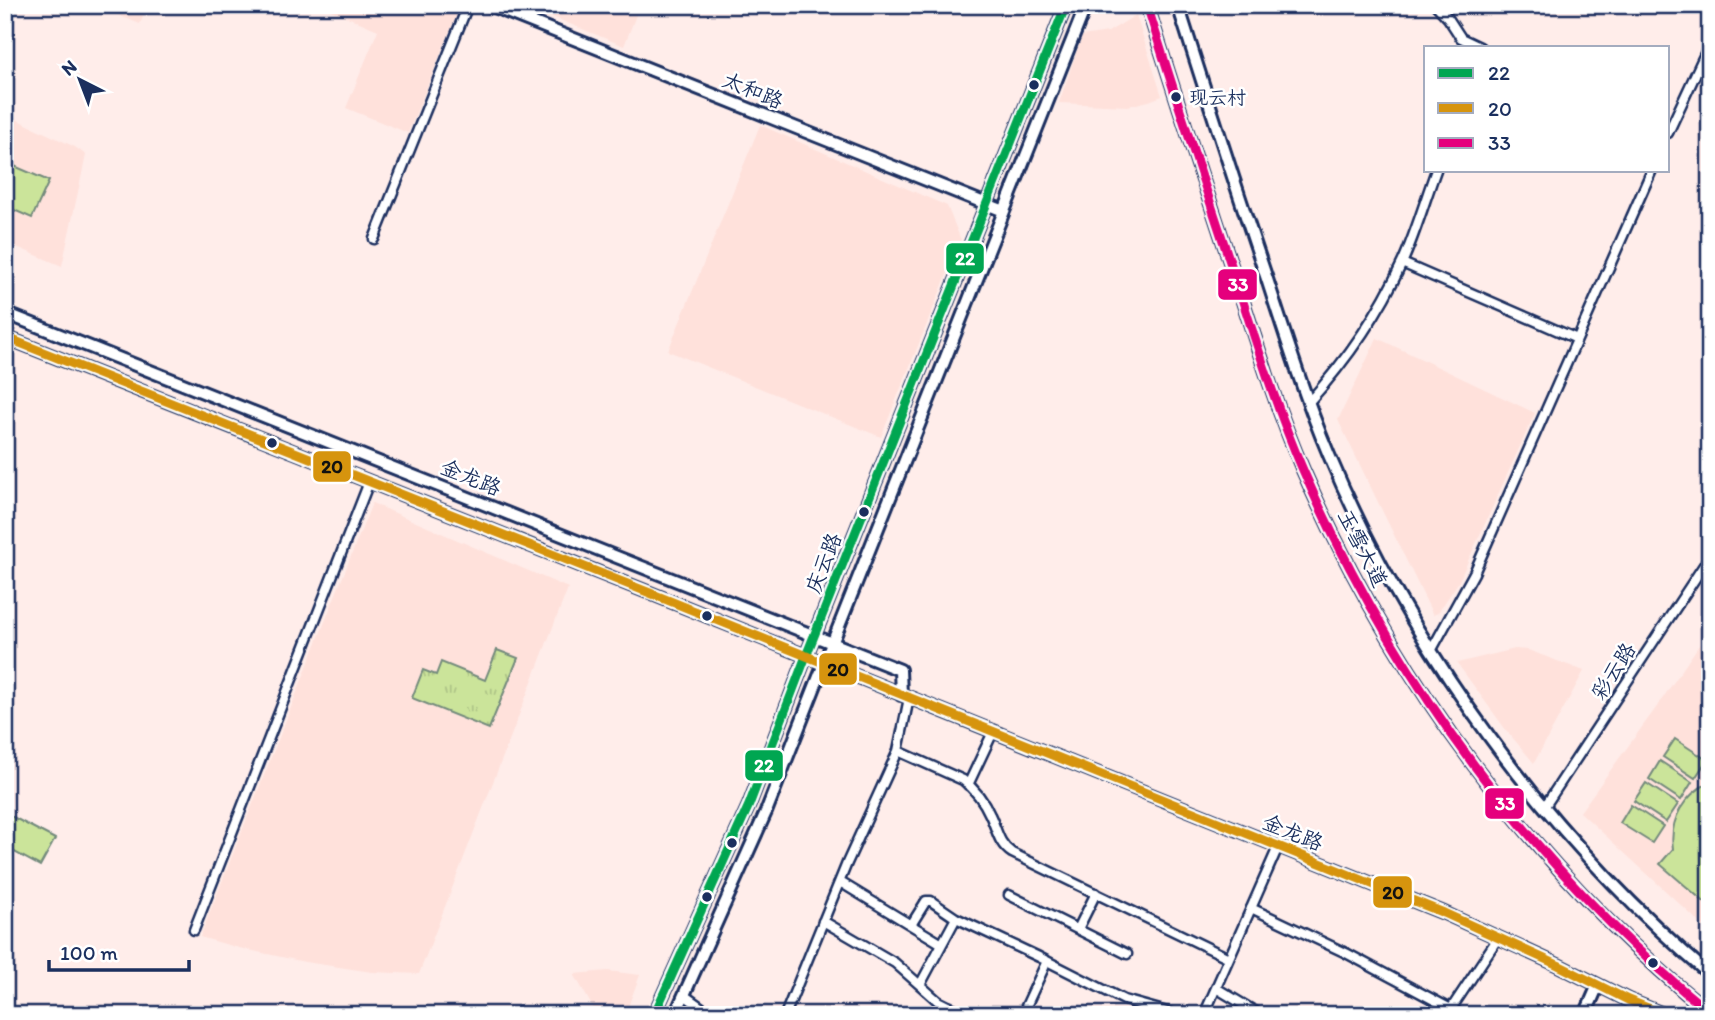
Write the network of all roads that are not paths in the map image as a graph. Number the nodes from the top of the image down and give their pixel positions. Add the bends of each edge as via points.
1 (468, 5) edge
2 (489, 5) edge
3 (1066, 5) edge
4 (1086, 5) edge
5 (1147, 5) edge
6 (1178, 5) edge
7 (1436, 5) edge
8 (1710, 43) edge
9 (1478, 46) edge
10 (1670, 129) edge
11 (1435, 172) edge
12 (1650, 172) edge
13 (986, 204) junction
14 (1004, 211) junction
15 (374, 239) dead end
16 (1402, 263) junction
17 (5, 313) edge
18 (5, 337) edge
19 (1577, 340) junction
20 (1308, 403) junction
21 (369, 482) junction
22 (1710, 556) edge
23 (814, 635) junction
24 (832, 643) junction
25 (1431, 651) junction
26 (806, 656) junction
27 (824, 663) junction
28 (905, 696) junction
29 (993, 732) junction
30 (898, 751) junction
31 (968, 785) junction
32 (1545, 806) junction
33 (1278, 847) junction
34 (839, 882) junction
35 (1096, 893) junction
36 (1009, 895) dead end
37 (1251, 908) junction
38 (956, 918) junction
39 (823, 921) junction
40 (911, 925) junction
41 (1078, 929) junction
42 (194, 930) dead end
43 (1499, 938) junction
44 (942, 944) junction
45 (1126, 954) dead end
46 (1229, 958) junction
47 (1047, 961) junction
48 (1710, 975) edge
49 (920, 985) junction
50 (1598, 985) junction
51 (1216, 988) junction
52 (684, 995) junction
53 (1447, 1010) edge
54 (1710, 1013) edge
55 (654, 1015) edge
56 (675, 1015) edge
57 (712, 1015) edge
58 (785, 1015) edge
59 (969, 1015) edge
60 (1022, 1015) edge
61 (1178, 1015) edge
62 (1204, 1015) edge
63 (1261, 1015) edge
64 (1462, 1015) edge
65 (1586, 1015) edge
66 (1665, 1015) edge

1 - 15 street
2 - 13 main road, 太和路
3 - 13 main road, 庆云路
4 - 14 main road, 庆云路
5 - 54 main road, 玉雪大道 via 1281,413 1320,506 1375,613 1433,708 1528,832 1623,935
6 - 20 main road, 玉雪大道
7 - 9 street via 1461,38
8 - 10 street
11 - 16 street
12 - 19 street
13 - 14 main road, 太和路
13 - 23 main road, 庆云路
14 - 24 main road, 庆云路
16 - 19 street
16 - 20 street via 1370,324
17 - 23 main road, 金龙路
18 - 21 main road, 金龙路
19 - 25 street via 1474,572
20 - 25 main road, 玉雪大道 via 1364,530
21 - 26 main road, 金龙路
21 - 42 street
22 - 32 street, 彩云路
23 - 24 main road, 金龙路
23 - 26 main road, 庆云路
24 - 27 main road, 庆云路
24 - 28 main road, 金龙路 via 900,670
25 - 32 main road, 玉雪大道 via 1478,721
26 - 27 main road, 金龙路
26 - 55 main road, 庆云路 via 749,805
27 - 28 main road, 金龙路
27 - 52 main road, 庆云路 via 766,812
28 - 29 main road, 金龙路
28 - 30 street
29 - 31 street
29 - 33 main road, 金龙路
30 - 31 street
30 - 34 street
31 - 35 street via 984,803 1007,850
32 - 48 main road, 玉雪大道 via 1644,914
33 - 37 street
33 - 43 main road, 金龙路
34 - 39 street
34 - 40 street
35 - 41 street
35 - 46 street
36 - 41 street
37 - 46 street
37 - 53 street via 1346,953
38 - 40 street via 926,901
38 - 44 street
38 - 47 street
39 - 49 street via 886,957
39 - 58 street
40 - 44 street
41 - 45 street
43 - 50 main road, 金龙路
43 - 53 street
44 - 49 street
46 - 51 street
47 - 60 street
47 - 61 street via 1124,1000
49 - 59 street
50 - 65 main road
50 - 66 main road, 金龙路
51 - 62 street
51 - 63 street
52 - 56 main road, 庆云路
52 - 57 street
53 - 64 street

